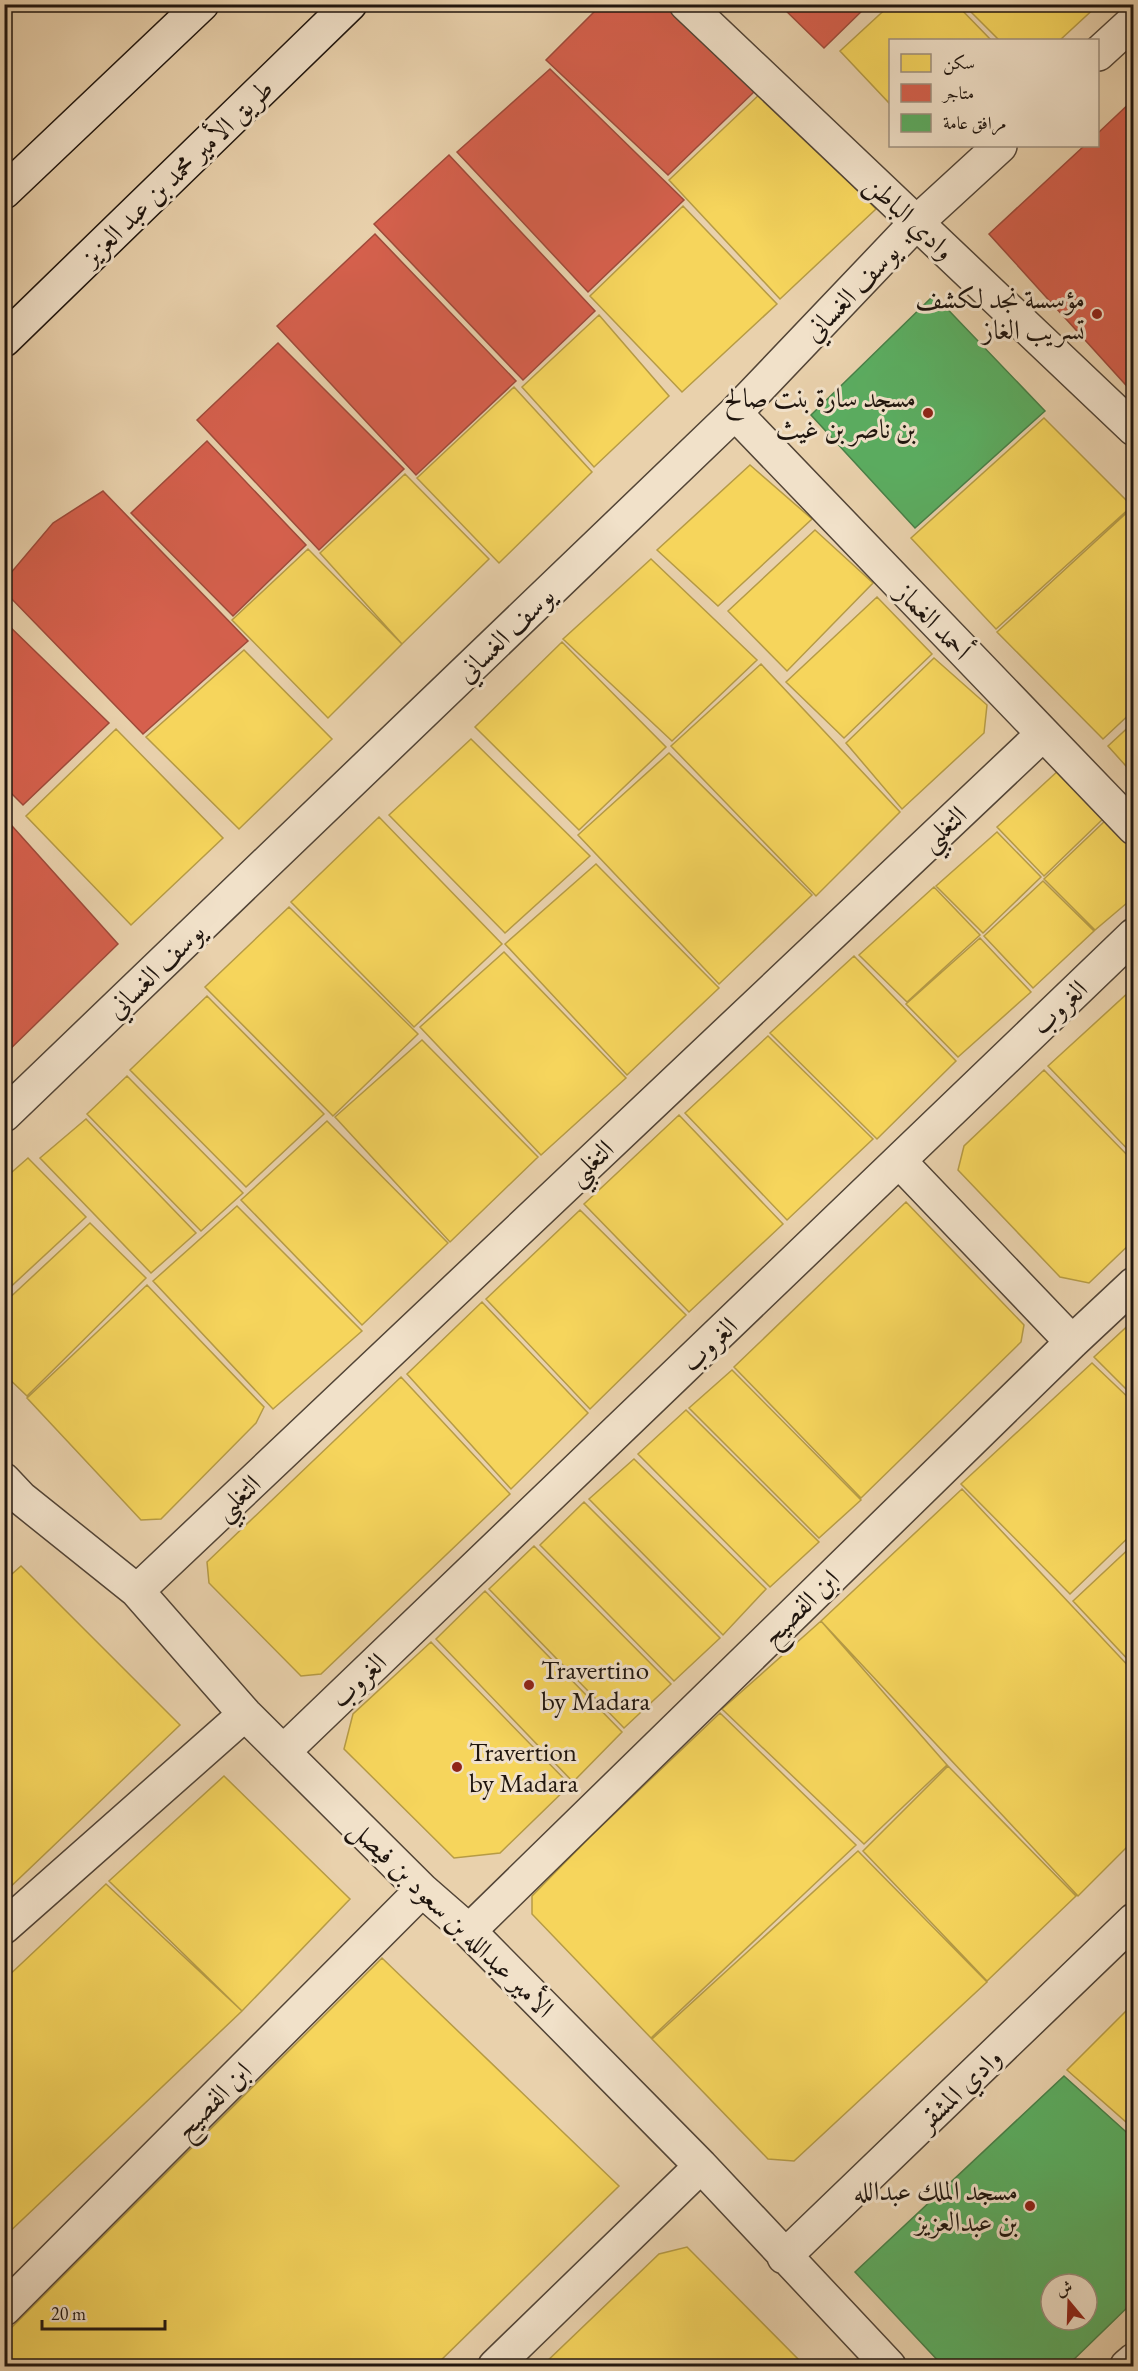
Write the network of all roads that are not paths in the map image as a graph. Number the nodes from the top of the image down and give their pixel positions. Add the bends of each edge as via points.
1 (202, 4) edge
2 (350, 4) edge
3 (686, 4) edge
4 (1134, 21) edge
5 (1099, 53) edge
6 (999, 147) edge
7 (4, 192) edge
8 (916, 223) junction
9 (4, 340) edge
10 (735, 413) junction
11 (1134, 429) edge
12 (1043, 734) junction
13 (1134, 828) edge
14 (1134, 935) edge
15 (4, 1115) edge
16 (900, 1162) junction
17 (1134, 1284) edge
18 (1072, 1342) junction
19 (10, 1498) edge
20 (137, 1592) junction
21 (245, 1714) junction
22 (283, 1752) junction
23 (422, 1890) junction
24 (1134, 1920) edge
25 (4, 1927) edge
26 (469, 1931) junction
27 (701, 2166) junction
28 (784, 2257) junction
29 (4, 2309) edge
30 (1134, 2360) edge
31 (495, 2367) edge
32 (889, 2367) edge
33 (1127, 2367) edge

1 - 7 street
2 - 9 street, طريق الأمير محمد بن عبد العزيز
3 - 8 street, وادي الباطن
4 - 5 street
6 - 8 street, يوسف الغساني
8 - 10 street, يوسف الغساني
8 - 11 street, وادي الباطن
10 - 12 street, أحمد الغماز
10 - 15 street, يوسف الغساني
12 - 13 street, أحمد الغماز
12 - 20 street, التغلبي
14 - 16 street, الغروب
16 - 18 street
16 - 22 street, الغروب
17 - 18 street, ابن الفصيح
18 - 26 street, ابن الفصيح
19 - 20 street, الأمير عبدالله بن سعود بن فيصل
20 - 21 street, الأمير عبدالله بن سعود بن فيصل
21 - 22 street, الأمير عبدالله بن سعود بن فيصل
21 - 25 street
22 - 23 street, الأمير عبدالله بن سعود بن فيصل
23 - 26 street, الأمير عبدالله بن سعود بن فيصل
23 - 29 street, ابن الفصيح
24 - 28 street, وادي المشقر
26 - 27 street, الأمير عبدالله بن سعود بن فيصل
27 - 28 street, الأمير عبدالله بن سعود بن فيصل
27 - 31 street
28 - 32 street, الأمير عبدالله بن سعود بن فيصل
30 - 33 street

